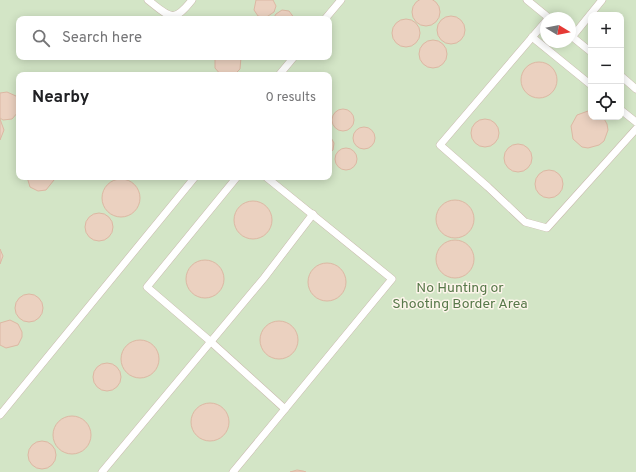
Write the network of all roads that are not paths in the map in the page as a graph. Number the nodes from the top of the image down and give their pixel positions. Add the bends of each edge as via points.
1 (148, 0) edge
2 (192, 0) edge
3 (341, 0) edge
4 (527, 0) edge
5 (602, 0) edge
6 (542, 12) edge
7 (328, 16) edge
8 (540, 28) edge
9 (576, 30) edge
10 (532, 37) junction
11 (576, 40) edge
12 (588, 50) edge
13 (292, 60) edge
14 (282, 72) edge
15 (624, 79) edge
16 (589, 84) edge
17 (636, 89) edge
18 (624, 112) edge
19 (636, 122) edge
20 (636, 129) edge
21 (193, 180) edge
22 (235, 180) edge
23 (270, 180) edge
24 (313, 214) junction
25 (210, 340) junction
26 (285, 409) junction
27 (0, 415) edge
28 (102, 472) edge
29 (233, 472) edge

1 - 2 street via 172,16 180,14
3 - 7 street
4 - 6 street
5 - 9 street
8 - 10 street
10 - 16 street
10 - 20 street via 440,145 525,222 547,228
11 - 12 street
13 - 14 street
15 - 17 street
18 - 19 street
21 - 27 street
22 - 25 street via 147,287
23 - 24 street
24 - 25 street via 264,278
24 - 26 street via 392,279
25 - 26 street
25 - 28 street
26 - 29 street

